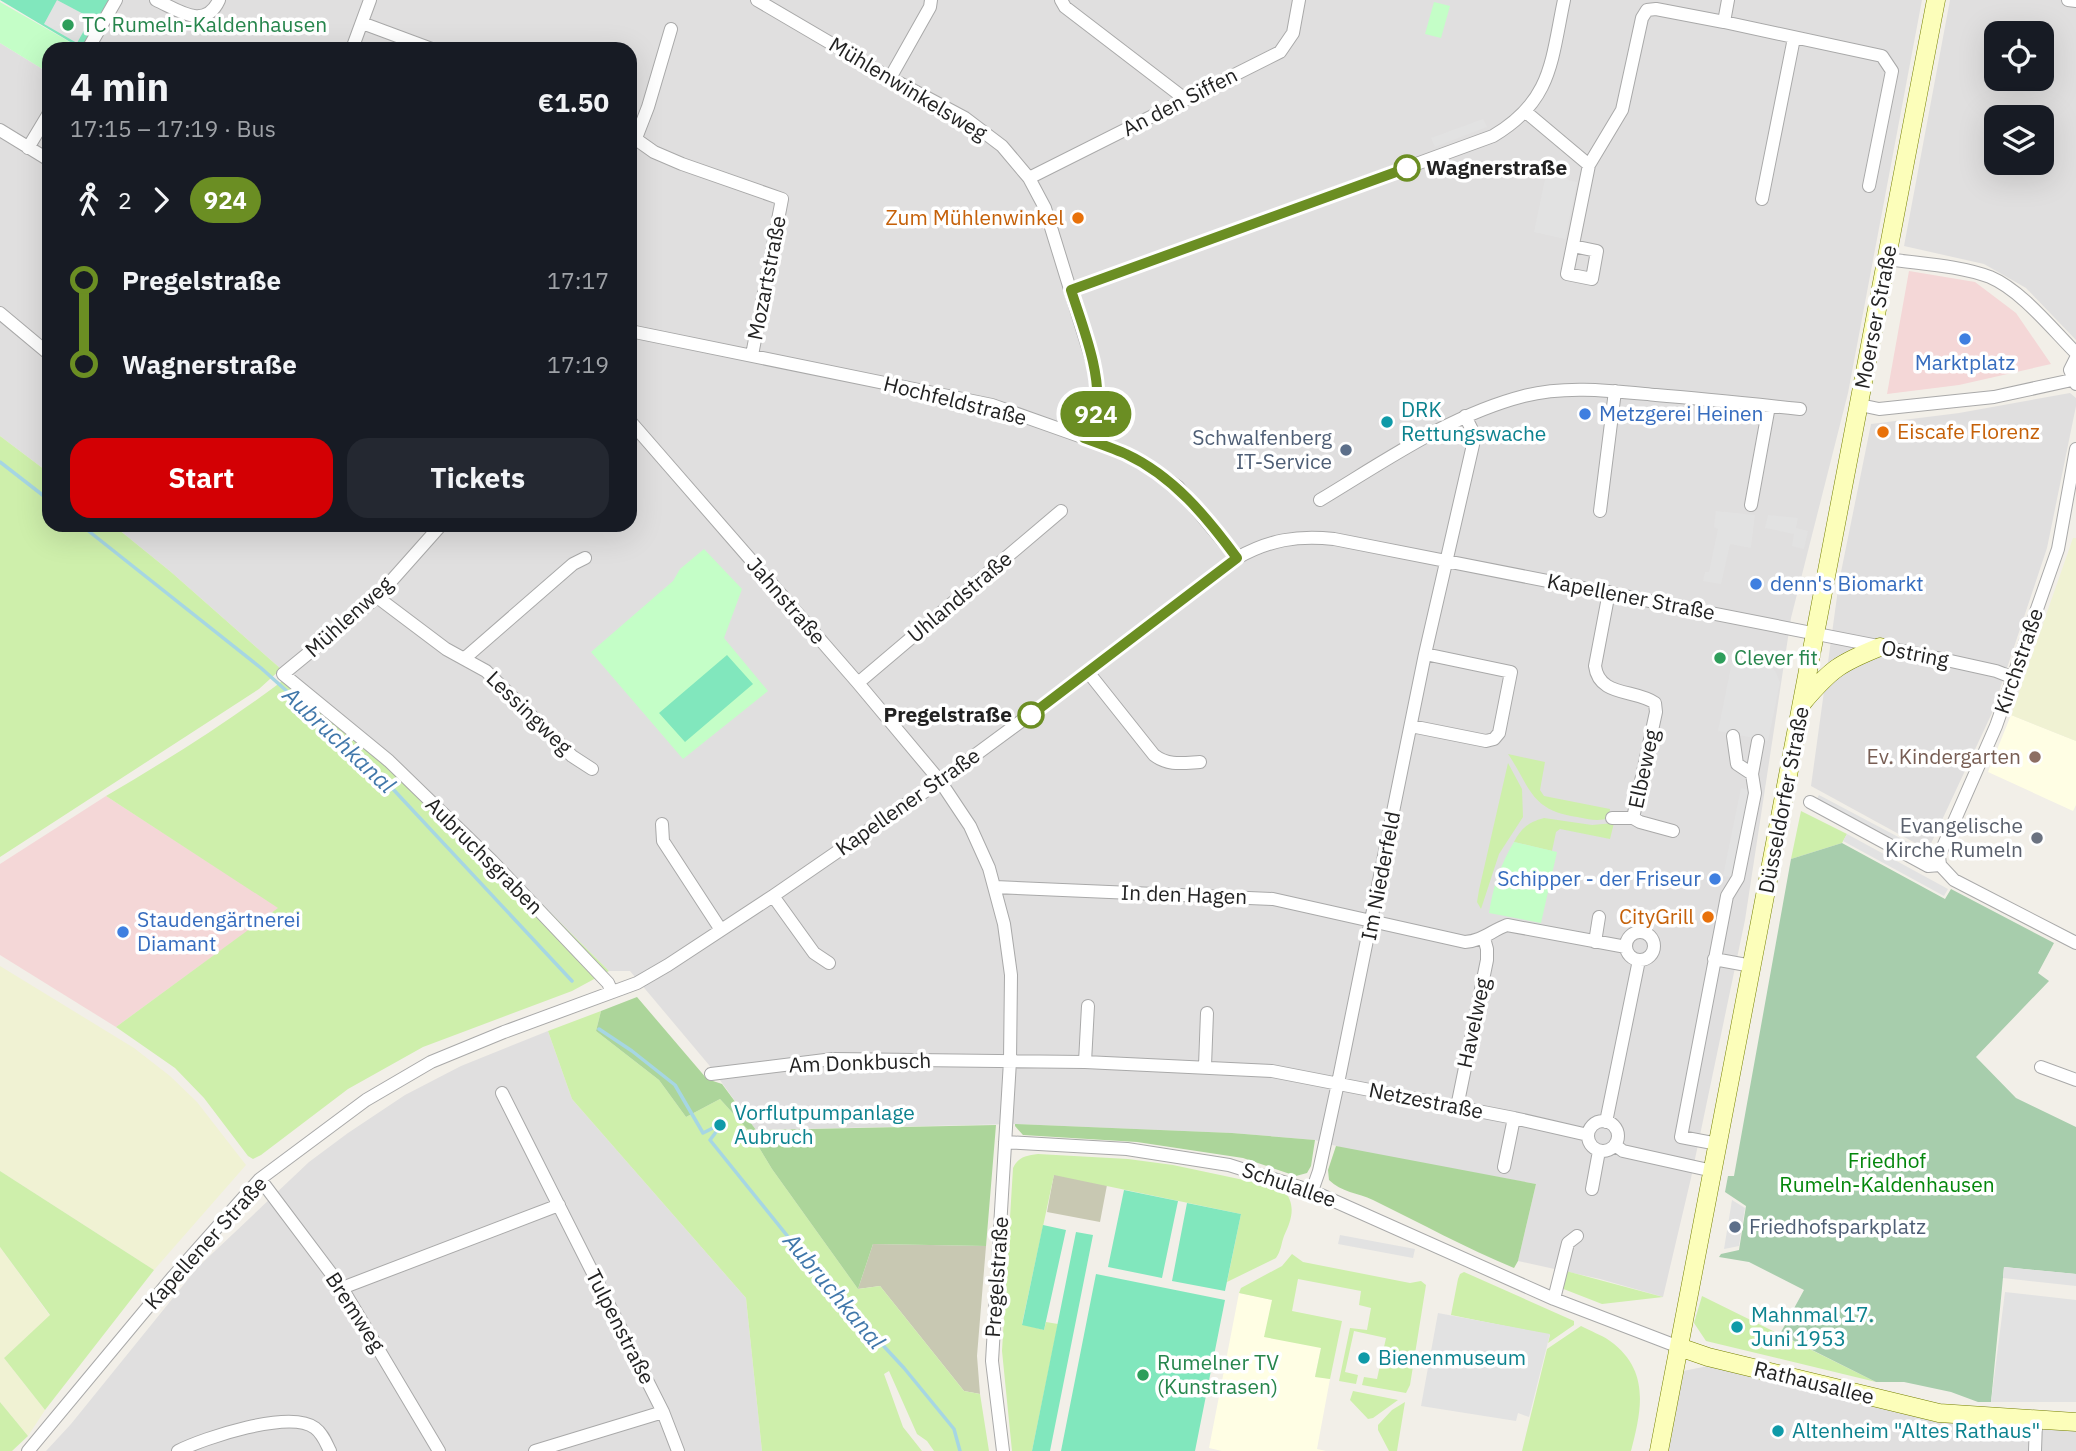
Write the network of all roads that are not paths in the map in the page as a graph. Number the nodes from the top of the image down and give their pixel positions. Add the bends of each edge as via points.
1 (116, 0) edge
2 (156, 0) edge
3 (219, 0) edge
4 (370, 0) edge
5 (757, 0) edge
6 (931, 0) edge
7 (1061, 0) edge
8 (1299, 0) edge
9 (1564, 0) edge
10 (1728, 0) edge
11 (1937, 0) edge
12 (2068, 0) edge
13 (2076, 1) edge
14 (1724, 22) junction
15 (362, 23) junction
16 (671, 29) dead end
17 (1794, 38) junction
18 (92, 42) edge
19 (355, 42) edge
20 (413, 42) edge
21 (890, 78) junction
22 (1185, 99) junction
23 (1526, 112) junction
24 (42, 125) edge
25 (637, 125) edge
26 (0, 130) edge
27 (637, 139) edge
28 (29, 148) junction
29 (42, 156) edge
30 (1589, 165) junction
31 (1029, 178) junction
32 (1869, 186) dead end
33 (1762, 199) dead end
34 (1573, 247) dead end
35 (1887, 259) junction
36 (1071, 290) junction
37 (0, 313) edge
38 (637, 332) edge
39 (42, 348) edge
40 (752, 355) junction
41 (2076, 356) edge
42 (2074, 382) edge
43 (1615, 391) junction
44 (1860, 405) junction
45 (1769, 406) junction
46 (1800, 409) dead end
47 (1465, 416) junction
48 (637, 429) edge
49 (1084, 438) junction
50 (2076, 449) edge
51 (1320, 500) dead end
52 (1751, 505) dead end
53 (1061, 511) dead end
54 (1601, 511) dead end
55 (435, 532) edge
56 (585, 558) dead end
57 (1237, 558) junction
58 (1447, 560) junction
59 (1609, 593) junction
60 (377, 597) junction
61 (1816, 635) junction
62 (1880, 648) junction
63 (1425, 654) junction
64 (466, 658) junction
65 (1088, 672) junction
66 (283, 674) joint
67 (2014, 678) junction
68 (858, 683) junction
69 (1803, 702) junction
70 (1411, 726) junction
71 (1200, 762) dead end
72 (592, 769) dead end
73 (1752, 774) junction
74 (940, 781) junction
75 (1810, 802) dead end
76 (1612, 818) dead end
77 (1633, 818) junction
78 (662, 824) dead end
79 (1673, 831) dead end
80 (1940, 865) junction
81 (995, 887) junction
82 (773, 896) junction
83 (1599, 917) dead end
84 (1371, 923) junction
85 (720, 930) junction
86 (1484, 938) junction
87 (1595, 942) junction
88 (2076, 943) edge
89 (1626, 947) junction
90 (1714, 959) junction
91 (1639, 960) junction
92 (829, 963) dead end
93 (1752, 966) junction
94 (612, 992) junction
95 (1087, 1006) dead end
96 (1207, 1013) dead end
97 (1010, 1061) junction
98 (1085, 1062) junction
99 (1205, 1066) junction
100 (2041, 1067) dead end
101 (711, 1074) dead end
102 (2076, 1080) edge
103 (1338, 1083) junction
104 (502, 1093) dead end
105 (1457, 1107) junction
106 (1514, 1118) junction
107 (1606, 1122) junction
108 (1588, 1135) junction
109 (1005, 1142) junction
110 (1615, 1144) junction
111 (1718, 1144) junction
112 (1599, 1151) junction
113 (1504, 1167) dead end
114 (1713, 1171) junction
115 (260, 1179) junction
116 (1592, 1189) dead end
117 (1312, 1191) junction
118 (559, 1205) junction
119 (1577, 1236) dead end
120 (342, 1288) junction
121 (1554, 1299) junction
122 (1679, 1347) junction
123 (663, 1412) junction
124 (2036, 1421) junction
125 (2076, 1422) edge
126 (28, 1451) edge
127 (178, 1451) edge
128 (330, 1451) edge
129 (439, 1451) edge
130 (535, 1451) edge
131 (678, 1451) edge
132 (1003, 1451) edge
133 (1659, 1451) edge
134 (2035, 1451) edge

1 - 18 street
2 - 3 street via 201,17 215,10
4 - 15 street
5 - 21 street, Mühlenwinkelsweg
6 - 21 street
7 - 22 street
8 - 22 street, An den Siffen via 1293,33 1280,52
9 - 23 street via 1550,69
10 - 14 street
11 - 35 main road, Moerser Straße
12 - 13 street
14 - 17 street
14 - 30 street via 1647,10 1622,110
15 - 19 street
15 - 20 street
16 - 25 street
17 - 32 street via 1882,56 1892,71
17 - 33 street
21 - 31 street, Mühlenwinkelsweg via 965,118 1002,146
22 - 31 street, An den Siffen
23 - 30 street
23 - 36 street via 1493,136
24 - 28 street
26 - 28 street
27 - 40 street, Mozartstraße via 682,164 782,200
28 - 29 street
30 - 34 street
31 - 36 street, Mühlenwinkelsweg via 1045,208
35 - 41 street via 1993,278 2027,304
35 - 44 main road, Moerser Straße
36 - 49 street, Mühlenwinkelsweg via 1098,391 1096,415
37 - 39 street
38 - 40 street, Hochfeldstraße
40 - 49 street, Hochfeldstraße via 992,405
41 - 42 street via 2070,367
42 - 44 street via 1994,397 1879,409
43 - 45 street
43 - 47 street via 1527,395
43 - 54 street
44 - 61 main road, Moerser Straße
45 - 46 street
45 - 52 street
47 - 51 street
47 - 58 street via 1475,436
48 - 68 street, Jahnstraße
49 - 57 street, Hochfeldstraße via 1126,454 1178,487
50 - 67 street, Kirchstraße via 2058,549
53 - 68 street, Uhlandstraße
55 - 60 street, Mühlenweg
56 - 64 street, Lessingweg
57 - 58 street, Kapellener Straße via 1279,539 1298,537 1334,539
57 - 65 street, Kapellener Straße
58 - 59 street, Kapellener Straße
58 - 63 street, Im Niederfeld
59 - 61 street, Kapellener Straße
59 - 77 street, Elbeweg via 1596,676 1614,690 1646,697 1655,703 1656,712
60 - 64 street, Lessingweg via 446,649
60 - 66 street, Mühlenweg
61 - 62 street, Ostring
61 - 69 main road, Düsseldorfer Straße
62 - 67 street, Ostring
62 - 69 main road via 1844,661
63 - 70 street, Im Niederfeld
63 - 70 street via 1511,672 1494,739
64 - 72 street, Lessingweg
65 - 71 street via 1153,755 1170,764
65 - 74 street, Kapellener Straße
66 - 94 street, Aubruchsgraben via 389,761 474,843
67 - 80 street, Kirchstraße via 1980,766 1941,847
68 - 74 street, Jahnstraße
69 - 93 main road, Düsseldorfer Straße
70 - 84 street, Im Niederfeld
73 - 73 street, Düsseldorfer Straße via 1757,746 1734,741 1737,764
73 - 90 street, Düsseldorfer Straße via 1755,793 1738,878 1727,896
74 - 81 street, Pregelstraße via 970,826
74 - 82 street, Kapellener Straße
75 - 80 street via 1928,866
76 - 77 street, Elbeweg
77 - 79 street, Elbeweg
78 - 85 street via 663,841
80 - 88 street via 1954,880
81 - 84 street, In den Hagen via 1273,899
81 - 97 street, Pregelstraße via 1011,975
82 - 85 street, Kapellener Straße
82 - 92 street via 814,953
83 - 87 street
84 - 86 street, In den Hagen via 1465,942
84 - 103 street, Im Niederfeld
85 - 94 street, Kapellener Straße via 636,983
86 - 87 street, In den Hagen via 1507,925
86 - 105 street, Havelweg via 1487,960
87 - 89 street, In den Hagen
89 - 91 street via 1628,954
89 - 91 street via 1632,934 1651,937 1653,953
90 - 93 street
90 - 111 street, Düsseldorfer Straße via 1681,1137
91 - 107 street
93 - 111 main road, Düsseldorfer Straße
94 - 115 street, Kapellener Straße via 431,1062 366,1100
95 - 98 street
96 - 99 street
97 - 98 street, Am Donkbusch
97 - 101 street, Am Donkbusch via 833,1059
97 - 109 street, Pregelstraße
98 - 99 street, Am Donkbusch
99 - 103 street, Netzestraße via 1272,1070
100 - 102 street
103 - 105 street, Netzestraße
103 - 117 street, Im Niederfeld
104 - 118 street, Tulpenstraße
105 - 106 street, Netzestraße
106 - 108 street, Netzestraße
106 - 113 street, Netzestraße
107 - 108 street via 1592,1126
107 - 110 street via 1617,1131
108 - 112 street
109 - 117 street, Schulallee via 1127,1149 1229,1165
109 - 132 street, Pregelstraße via 992,1361
110 - 112 street
110 - 114 street via 1623,1151
111 - 114 main road, Düsseldorfer Straße
112 - 116 street
114 - 122 main road, Düsseldorfer Straße
115 - 120 street, Bremweg
115 - 126 street, Kapellener Straße
117 - 121 street, Schulallee
118 - 120 street
118 - 123 street, Tulpenstraße
119 - 121 street via 1568,1243
120 - 129 street, Bremweg
121 - 122 street, Schulallee
122 - 124 main road, Rathausallee via 1939,1413
122 - 133 main road, Düsseldorfer Straße
123 - 130 street
123 - 131 street, Tulpenstraße
124 - 125 main road, Rathausallee
124 - 134 street
127 - 128 street via 226,1431 291,1423 313,1426

